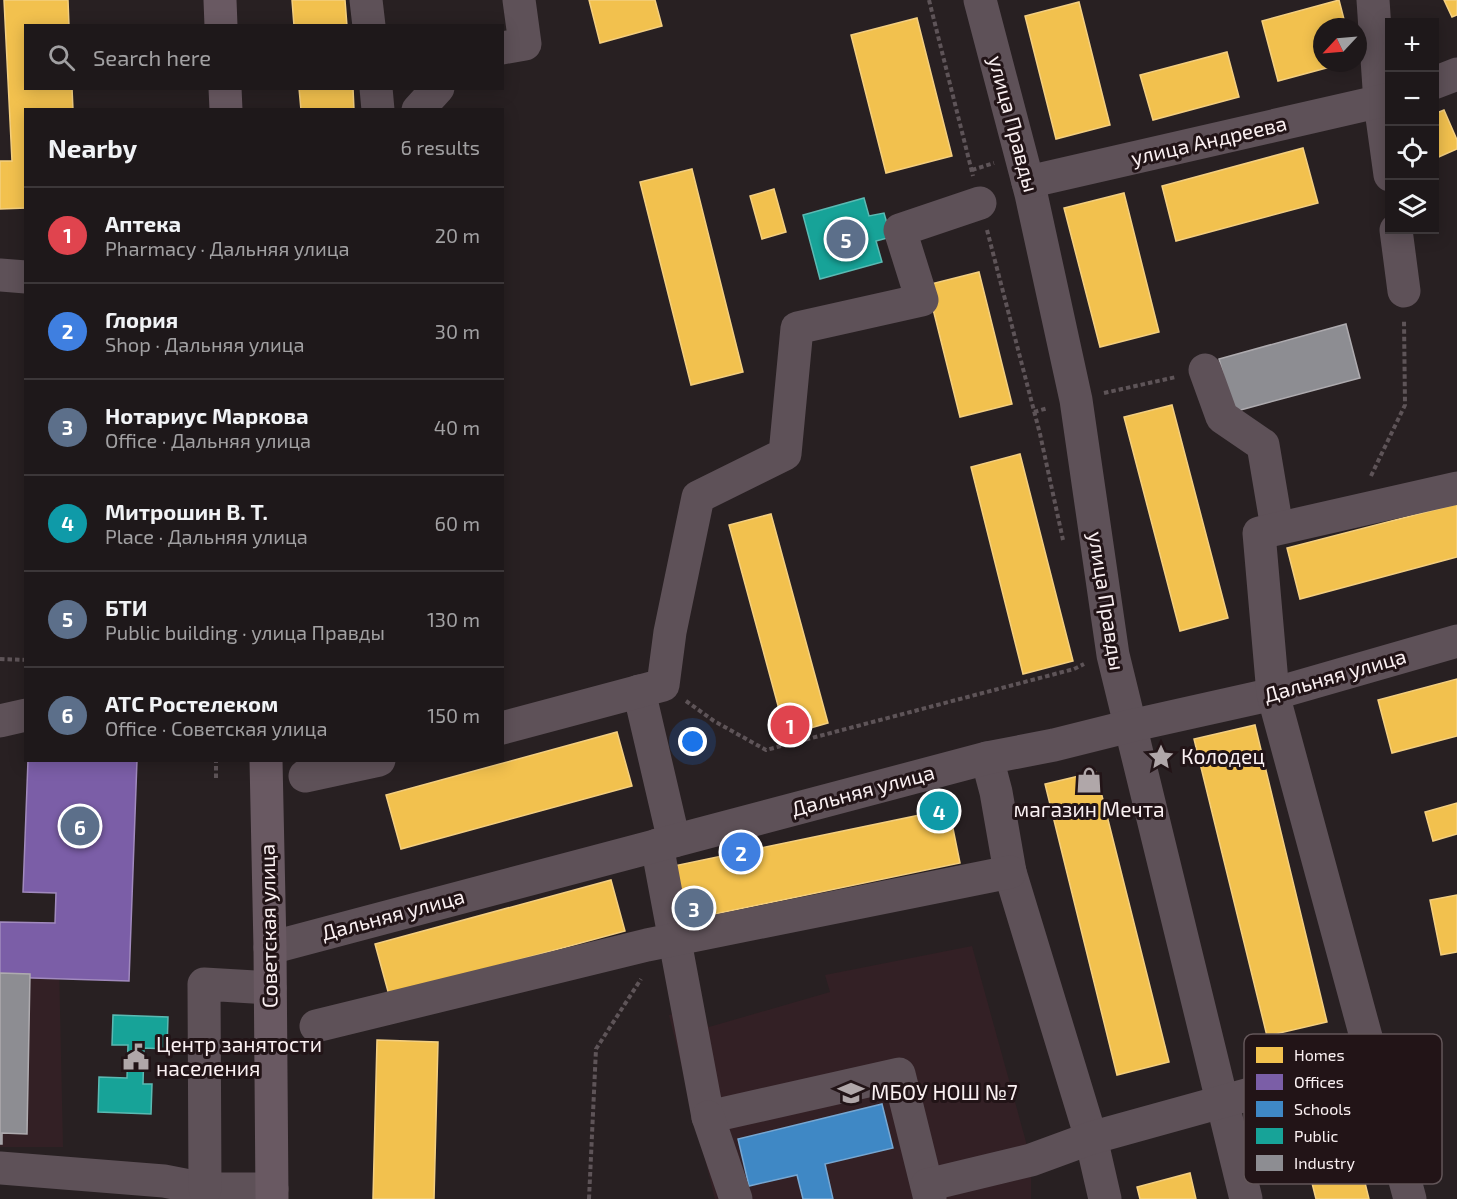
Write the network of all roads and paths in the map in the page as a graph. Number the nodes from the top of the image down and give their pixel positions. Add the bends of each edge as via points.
1 (219, 0) edge
2 (366, 0) edge
3 (519, 0) edge
4 (929, 0) edge
5 (980, 0) edge
6 (1373, 0) edge
7 (221, 24) edge
8 (369, 24) edge
9 (504, 48) edge
10 (1457, 74) edge
11 (1439, 80) edge
12 (225, 90) edge
13 (376, 90) edge
14 (436, 90) edge
15 (1385, 101) edge
16 (226, 108) edge
17 (378, 108) edge
18 (420, 108) edge
19 (1028, 182) junction
20 (980, 204) junction
21 (1397, 234) edge
22 (0, 275) edge
23 (24, 277) edge
24 (1404, 291) joint
25 (1205, 370) joint
26 (1076, 400) junction
27 (1034, 412) junction
28 (1457, 488) edge
29 (1354, 512) junction
30 (1277, 528) junction
31 (1065, 548) dead end
32 (1457, 641) edge
33 (0, 659) edge
34 (24, 660) edge
35 (1074, 669) dead end
36 (651, 688) junction
37 (1273, 694) junction
38 (24, 716) edge
39 (0, 722) edge
40 (1130, 726) junction
41 (504, 727) edge
42 (987, 758) junction
43 (216, 762) edge
44 (266, 762) edge
45 (370, 762) edge
46 (305, 776) dead end
47 (216, 778) dead end
48 (666, 843) junction
49 (1010, 872) junction
50 (662, 942) junction
51 (270, 948) junction
52 (270, 988) junction
53 (316, 1026) dead end
54 (1365, 1034) edge
55 (1244, 1097) edge
56 (1222, 1103) junction
57 (708, 1117) junction
58 (1091, 1138) junction
59 (0, 1168) edge
60 (1406, 1184) edge
61 (206, 1189) junction
62 (928, 1192) edge
63 (272, 1194) edge
64 (589, 1199) edge
65 (736, 1199) edge
66 (1105, 1199) edge
67 (1246, 1199) edge
68 (1410, 1199) edge

1 - 7 main road
2 - 8 street
3 - 9 street via 525,44
4 - 20 path
5 - 19 street, улица Правды
6 - 15 street
10 - 11 street
12 - 16 main road
13 - 17 street
14 - 18 street
15 - 19 street, улица Андреева
19 - 26 street, улица Правды
20 - 27 path
20 - 36 street via 900,230 922,300 797,328 785,454 698,497 670,632
21 - 24 street
22 - 23 street
24 - 29 path via 1405,405
25 - 26 path
25 - 30 street via 1222,417 1263,445
26 - 27 path
26 - 40 street, улица Правды via 1113,655
27 - 31 path
28 - 29 street
29 - 30 street
30 - 37 street via 1259,533
32 - 37 street, Дальняя улица
33 - 34 path
35 - 36 path via 766,750
36 - 41 street
36 - 48 street
37 - 40 street, Дальняя улица
37 - 54 street
38 - 39 street
40 - 42 street, Дальняя улица
40 - 56 street, улица Правды
42 - 48 street, Дальняя улица
42 - 49 street
43 - 47 path
44 - 51 main road, Советская улица
45 - 46 street
48 - 50 street
48 - 51 street, Дальняя улица
49 - 50 street
49 - 58 street
50 - 53 street
50 - 57 street via 687,1010
50 - 64 path via 596,1049
51 - 52 main road, Советская улица
52 - 61 street via 204,984
52 - 63 main road, Советская улица
55 - 56 street
56 - 58 street
56 - 67 street, улица Правды
57 - 62 street via 899,1074
57 - 65 street
58 - 62 street
58 - 66 street
59 - 61 street via 164,1181
60 - 68 street
61 - 63 street

